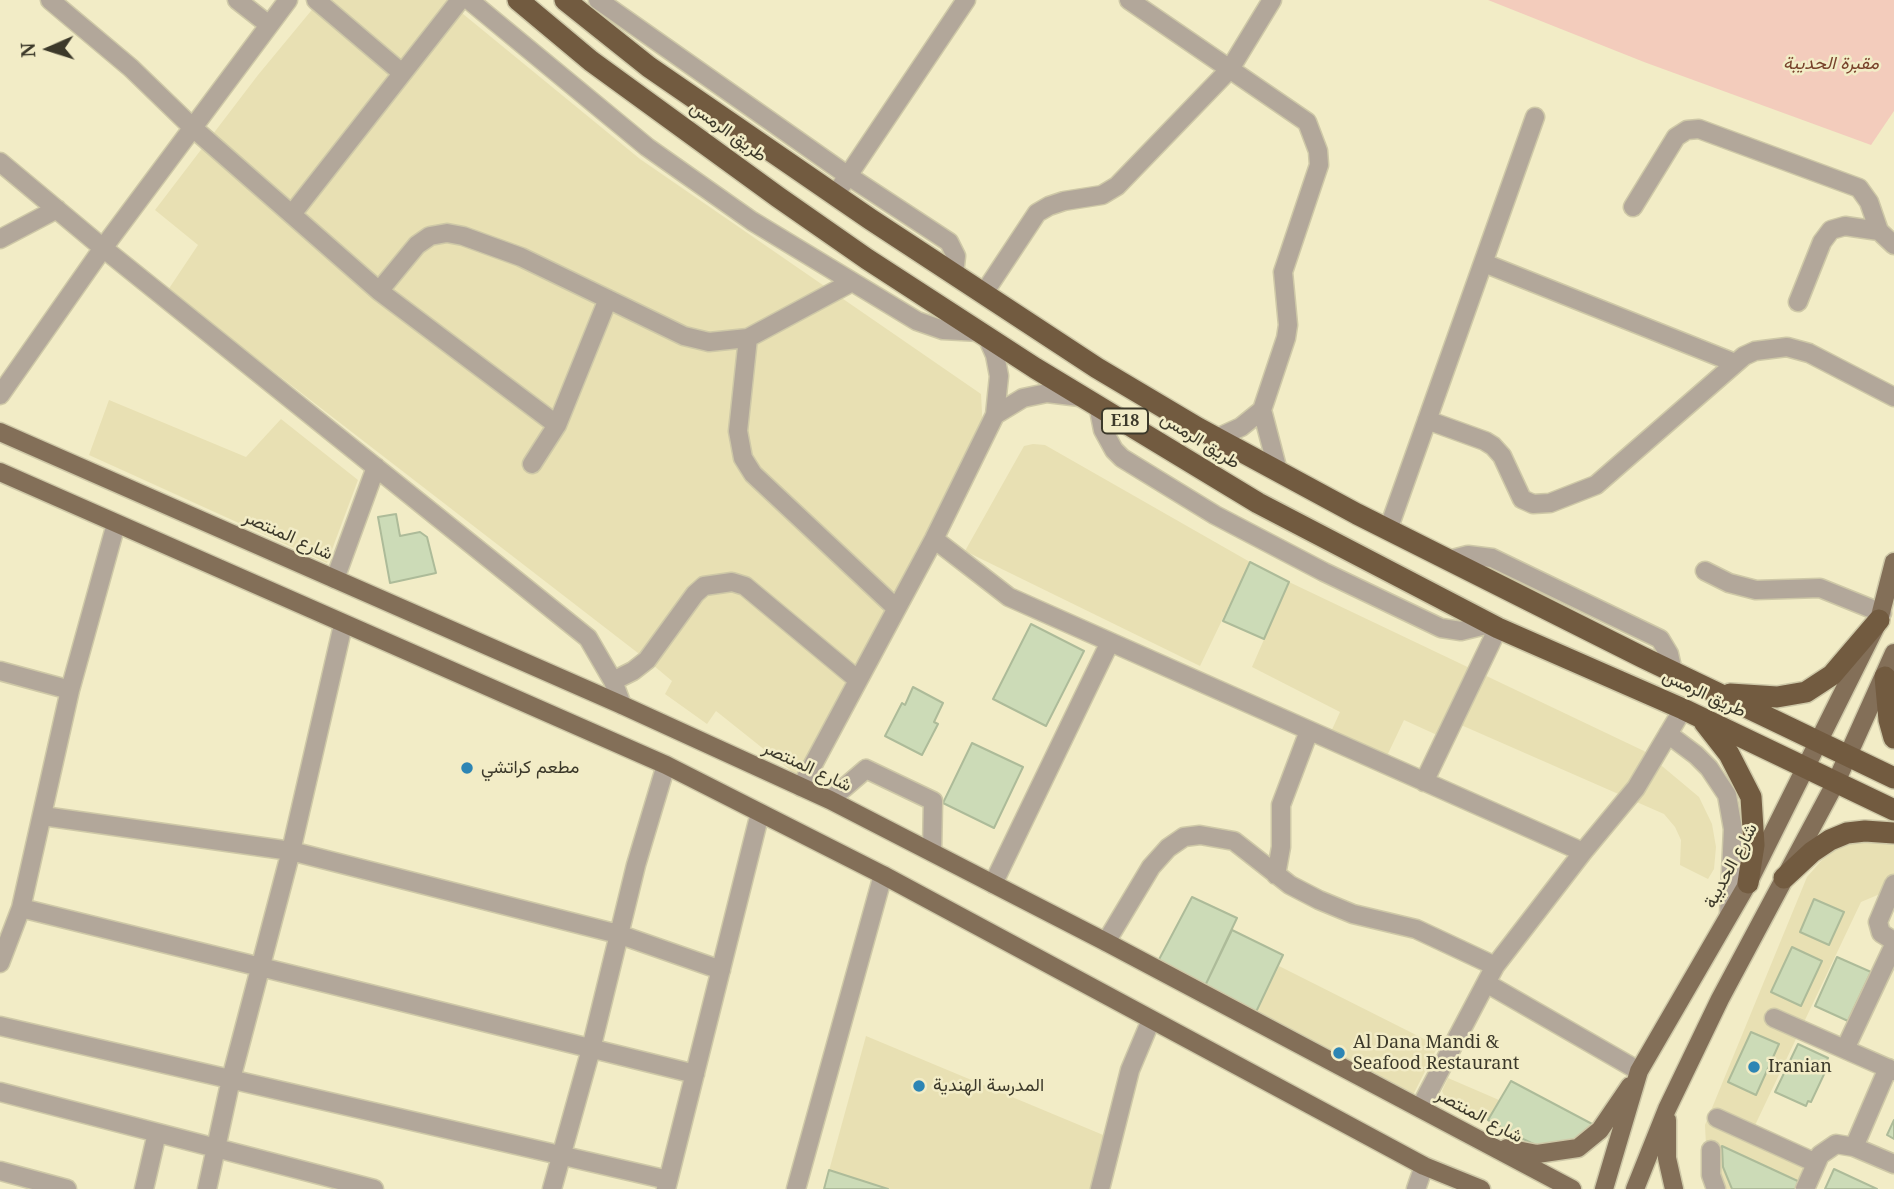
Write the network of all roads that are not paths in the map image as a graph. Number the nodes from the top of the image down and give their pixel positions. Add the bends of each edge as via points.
1 (50, 0) edge
2 (237, 0) edge
3 (288, 0) edge
4 (316, 0) edge
5 (460, 0) edge
6 (469, 0) edge
7 (517, 0) edge
8 (598, 0) edge
9 (966, 0) edge
10 (1129, 0) edge
11 (1272, 0) edge
12 (572, 2) edge
13 (269, 24) junction
14 (1230, 69) junction
15 (402, 73) junction
16 (1535, 117) dead end
17 (192, 127) junction
18 (0, 162) edge
19 (847, 175) junction
20 (835, 195) junction
21 (1633, 207) dead end
22 (57, 209) junction
23 (292, 214) junction
24 (1879, 231) junction
25 (0, 239) edge
26 (1894, 245) edge
27 (103, 248) junction
28 (1484, 263) junction
29 (954, 274) junction
30 (852, 282) junction
31 (379, 290) junction
32 (984, 293) junction
33 (608, 299) junction
34 (1798, 302) dead end
35 (984, 334) junction
36 (748, 338) junction
37 (1735, 363) junction
38 (0, 395) edge
39 (1894, 397) edge
40 (1091, 401) junction
41 (1262, 410) junction
42 (995, 415) junction
43 (1427, 420) junction
44 (557, 425) junction
45 (0, 432) edge
46 (1217, 438) junction
47 (532, 464) dead end
48 (376, 467) junction
49 (1278, 471) junction
50 (0, 472) edge
51 (116, 524) junction
52 (1388, 530) junction
53 (934, 538) junction
54 (1894, 562) edge
55 (1704, 571) dead end
56 (335, 579) junction
57 (896, 608) junction
58 (1880, 617) junction
59 (343, 625) junction
60 (1494, 626) junction
61 (1110, 642) junction
62 (1894, 653) edge
63 (0, 671) edge
64 (1885, 677) junction
65 (858, 680) junction
66 (613, 681) junction
67 (70, 690) junction
68 (1722, 694) junction
69 (622, 705) junction
70 (1692, 713) junction
71 (1309, 731) junction
72 (1668, 734) junction
73 (1894, 738) edge
74 (1817, 742) junction
75 (1848, 757) junction
76 (666, 765) junction
77 (1804, 767) junction
78 (1894, 778) edge
79 (1424, 782) junction
80 (1836, 782) junction
81 (801, 787) junction
82 (830, 800) junction
83 (1894, 810) edge
84 (760, 813) junction
85 (43, 816) junction
86 (1894, 833) edge
87 (292, 851) junction
88 (932, 852) junction
89 (1583, 852) junction
90 (1276, 875) junction
91 (883, 876) junction
92 (1784, 878) junction
93 (1748, 883) junction
94 (993, 884) junction
95 (1894, 884) edge
96 (21, 908) junction
97 (1729, 915) junction
98 (618, 934) junction
99 (1106, 942) junction
100 (1894, 943) edge
101 (2, 953) edge
102 (1495, 966) junction
103 (261, 967) junction
104 (721, 970) junction
105 (1486, 983) junction
106 (1774, 1017) dead end
107 (1151, 1020) junction
108 (0, 1027) edge
109 (591, 1049) junction
110 (1845, 1049) junction
111 (1891, 1070) edge
112 (1639, 1072) junction
113 (695, 1074) junction
114 (231, 1080) junction
115 (0, 1092) edge
116 (1420, 1108) junction
117 (1667, 1109) junction
118 (1717, 1118) dead end
119 (157, 1133) junction
120 (1488, 1144) junction
121 (1854, 1147) junction
122 (216, 1148) junction
123 (1711, 1150) dead end
124 (561, 1155) junction
125 (1816, 1163) junction
126 (1894, 1164) edge
127 (1424, 1166) junction
128 (0, 1171) edge
129 (667, 1184) edge
130 (67, 1189) edge
131 (144, 1189) edge
132 (207, 1189) edge
133 (374, 1189) edge
134 (552, 1189) edge
135 (796, 1189) edge
136 (1100, 1189) edge
137 (1417, 1189) edge
138 (1481, 1189) edge
139 (1572, 1189) edge
140 (1604, 1189) edge
141 (1635, 1189) edge
142 (1674, 1189) edge
143 (1716, 1189) edge
144 (1805, 1189) edge

1 - 17 street
2 - 13 street
3 - 13 street
4 - 15 street
5 - 15 street
6 - 30 street via 694,182
7 - 35 highway, طريق الرمس / E18 via 591,61 778,197
8 - 19 street
9 - 19 street
10 - 14 street
11 - 14 street
12 - 20 highway, طريق الرمس / E18 via 649,67
13 - 17 street
14 - 32 street via 1116,186 1102,195 1064,201 1037,214
14 - 41 street via 1307,122 1318,151 1319,165 1283,272 1288,325
15 - 23 street
16 - 28 street
17 - 23 street
17 - 27 street
18 - 22 street
19 - 20 street
19 - 29 street via 949,242 956,256
20 - 29 highway, طريق الرمس / E18
21 - 24 street via 1676,137 1699,129 1852,184 1865,194
22 - 25 street
22 - 27 street
23 - 31 street
24 - 26 street
24 - 34 street via 1845,226 1831,230
27 - 38 street
27 - 48 street
28 - 37 street
28 - 43 street
29 - 32 highway, طريق الرمس / E18
30 - 35 street via 930,326
30 - 36 street
31 - 33 street via 417,245 446,233 521,257
31 - 44 street
32 - 46 highway, طريق الرمس / E18 via 1097,368
33 - 36 street via 700,341
33 - 44 street
35 - 40 highway, طريق الرمس / E18
35 - 42 street via 999,376
36 - 57 street via 738,431 743,458 753,474
37 - 39 street via 1755,351 1787,347 1809,353
37 - 43 street via 1596,485 1550,503 1522,499 1502,456 1485,441
40 - 42 street via 1047,393 1023,398
40 - 60 highway, طريق الرمس / E18 via 1258,503
40 - 60 street via 1122,458 1214,515 1441,628 1461,631
41 - 46 street
41 - 49 street
42 - 53 street
43 - 52 street
44 - 47 street
45 - 56 main road, شارع المنتصر
46 - 49 highway, طريق الرمس / E18
48 - 56 street
48 - 66 street via 588,638
49 - 52 highway, طريق الرمس / E18
50 - 51 main road
51 - 59 main road
51 - 67 street
52 - 68 highway, طريق الرمس / E18
53 - 57 street
53 - 61 street via 1009,597
54 - 58 main road, شارع الحديبة
55 - 58 street via 1756,590 1820,588
56 - 69 main road, شارع المنتصر
57 - 65 street
58 - 68 highway via 1832,675 1806,692 1777,697
58 - 74 main road, شارع الحديبة
59 - 76 main road
59 - 87 street
60 - 70 highway, طريق الرمس / E18
60 - 79 street
61 - 71 street
61 - 94 street
62 - 64 main road
63 - 67 street
64 - 73 highway
64 - 75 main road
65 - 66 street via 745,586 732,582 705,586 695,594 646,660
65 - 81 street
66 - 69 street
67 - 85 street
68 - 74 highway, طريق الرمس / E18
69 - 81 main road, شارع المنتصر
70 - 72 street
70 - 77 highway, طريق الرمس / E18
70 - 93 highway via 1729,754 1751,797 1754,845
71 - 79 street
71 - 90 street via 1281,805
72 - 89 street via 1636,788
72 - 97 street via 1709,768 1727,795 1732,829
74 - 75 highway, E18
74 - 77 main road, شارع الحديبة
75 - 78 highway, E18
75 - 80 main road
76 - 84 main road
76 - 98 street
77 - 80 highway, E18
77 - 93 main road, شارع الحديبة
79 - 89 street
80 - 83 highway, E18
80 - 92 main road
81 - 82 main road, شارع المنتصر
82 - 88 main road, شارع المنتصر
82 - 88 street via 866,769 933,801
84 - 91 main road
84 - 104 street
85 - 87 street
85 - 96 street
86 - 92 highway via 1865,831 1830,840
87 - 98 street
87 - 103 street
88 - 94 main road, شارع المنتصر
89 - 102 street
90 - 99 street via 1234,841 1200,835 1184,838 1151,867
90 - 102 street via 1319,900 1353,914 1416,929
91 - 107 main road
91 - 135 street
92 - 117 main road
93 - 97 main road, شارع الحديبة
94 - 99 main road, شارع المنتصر
95 - 100 street via 1878,922 1881,933
96 - 101 street
96 - 103 street
97 - 112 main road, شارع الحديبة
98 - 104 street
98 - 109 street
99 - 116 main road, شارع المنتصر
100 - 110 street
102 - 105 street
103 - 109 street
103 - 114 street
104 - 113 street
105 - 112 street
105 - 116 street
106 - 110 street
107 - 127 main road
107 - 136 street via 1130,1070
108 - 114 street
109 - 113 street
109 - 124 street
110 - 111 street
111 - 121 street
112 - 120 main road via 1600,1130 1578,1148 1537,1154
112 - 140 main road, شارع الحديبة
113 - 129 street
114 - 122 street
114 - 124 street
115 - 119 street
116 - 120 main road, شارع المنتصر
117 - 141 main road
117 - 142 main road via 1667,1158
118 - 125 street
119 - 122 street
119 - 131 street
120 - 139 main road, شارع المنتصر
121 - 125 street via 1836,1144
121 - 126 street
122 - 132 street
122 - 133 street
123 - 143 street
124 - 129 street
124 - 134 street
125 - 144 street
127 - 137 street
127 - 138 main road
128 - 130 street

